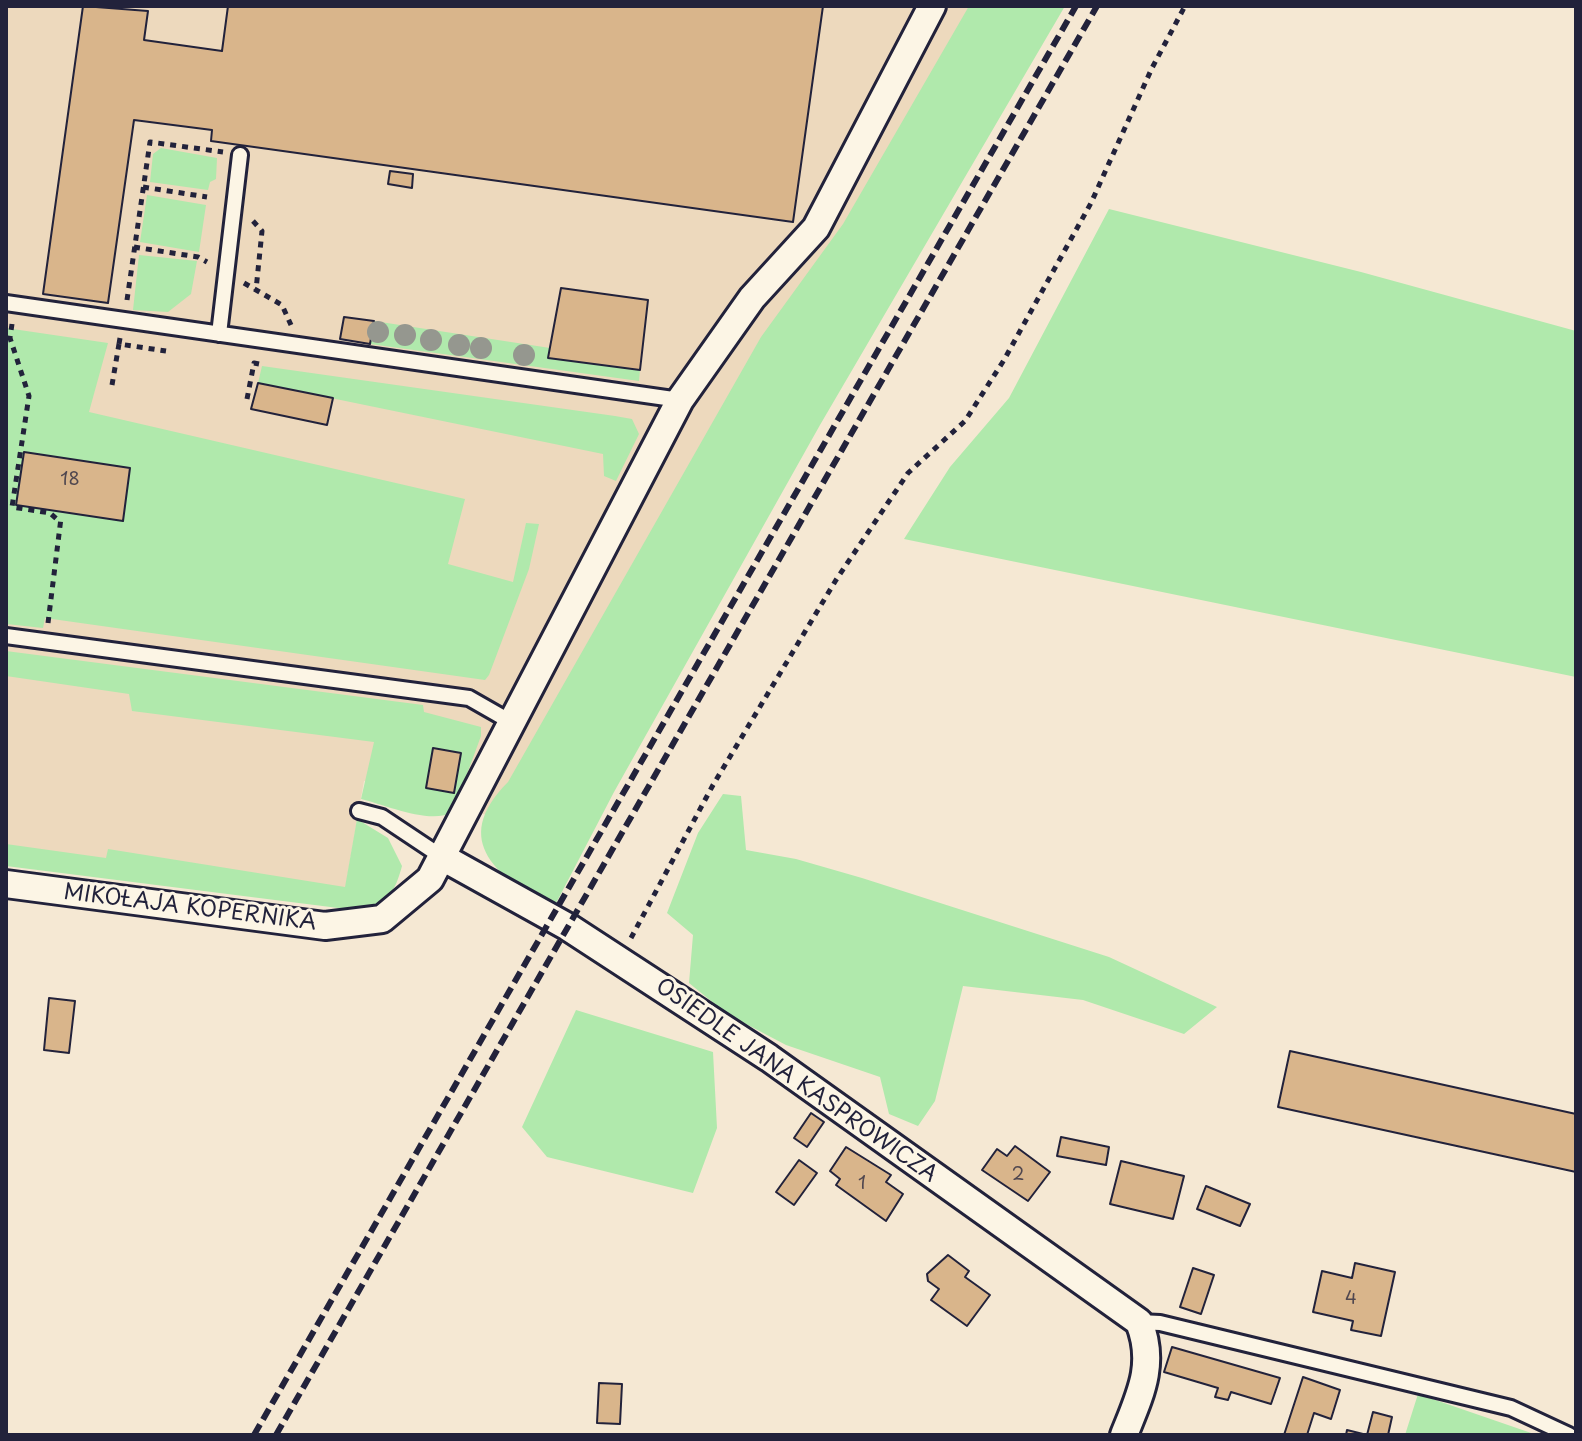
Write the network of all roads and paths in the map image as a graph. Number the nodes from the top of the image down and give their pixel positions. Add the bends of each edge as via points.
1 (932, 6) edge
2 (1185, 6) edge
3 (240, 155) joint
4 (143, 187) junction
5 (207, 197) dead end
6 (255, 205) dead end
7 (256, 290) dead end
8 (6, 303) edge
9 (124, 320) junction
10 (27, 327) dead end
11 (219, 334) junction
12 (104, 339) dead end
13 (270, 364) dead end
14 (112, 385) dead end
15 (247, 399) dead end
16 (680, 400) junction
17 (61, 523) dead end
18 (6, 636) edge
19 (511, 722) junction
20 (359, 811) dead end
21 (442, 857) junction
22 (6, 884) edge
23 (620, 960) junction
24 (1139, 1322) junction
25 (1124, 1435) edge
26 (1569, 1435) edge

1 - 16 street, MIKOŁAJA KOPERNIKA via 816,228 752,298
2 - 23 path via 1091,203 1004,360 965,421 908,473 829,592 713,785
3 - 4 path via 150,142
3 - 11 lane
4 - 5 path
4 - 9 path
6 - 7 path via 253,220 262,231
8 - 9 lane
9 - 11 lane
10 - 17 path via 12,324 10,338 29,396 12,507 50,513
11 - 16 lane
12 - 14 path via 120,343
13 - 15 path via 254,363
16 - 19 street, MIKOŁAJA KOPERNIKA
18 - 19 lane via 469,698
19 - 21 street, MIKOŁAJA KOPERNIKA
20 - 21 lane via 382,817
21 - 22 street, MIKOŁAJA KOPERNIKA via 430,879 382,919 325,926
21 - 23 street, OSIEDLE JANA KASPROWICZA
23 - 24 street, OSIEDLE JANA KASPROWICZA via 769,1058
24 - 25 street via 1148,1376
24 - 26 lane, OSIEDLE JANA KASPROWICZA via 1511,1408

